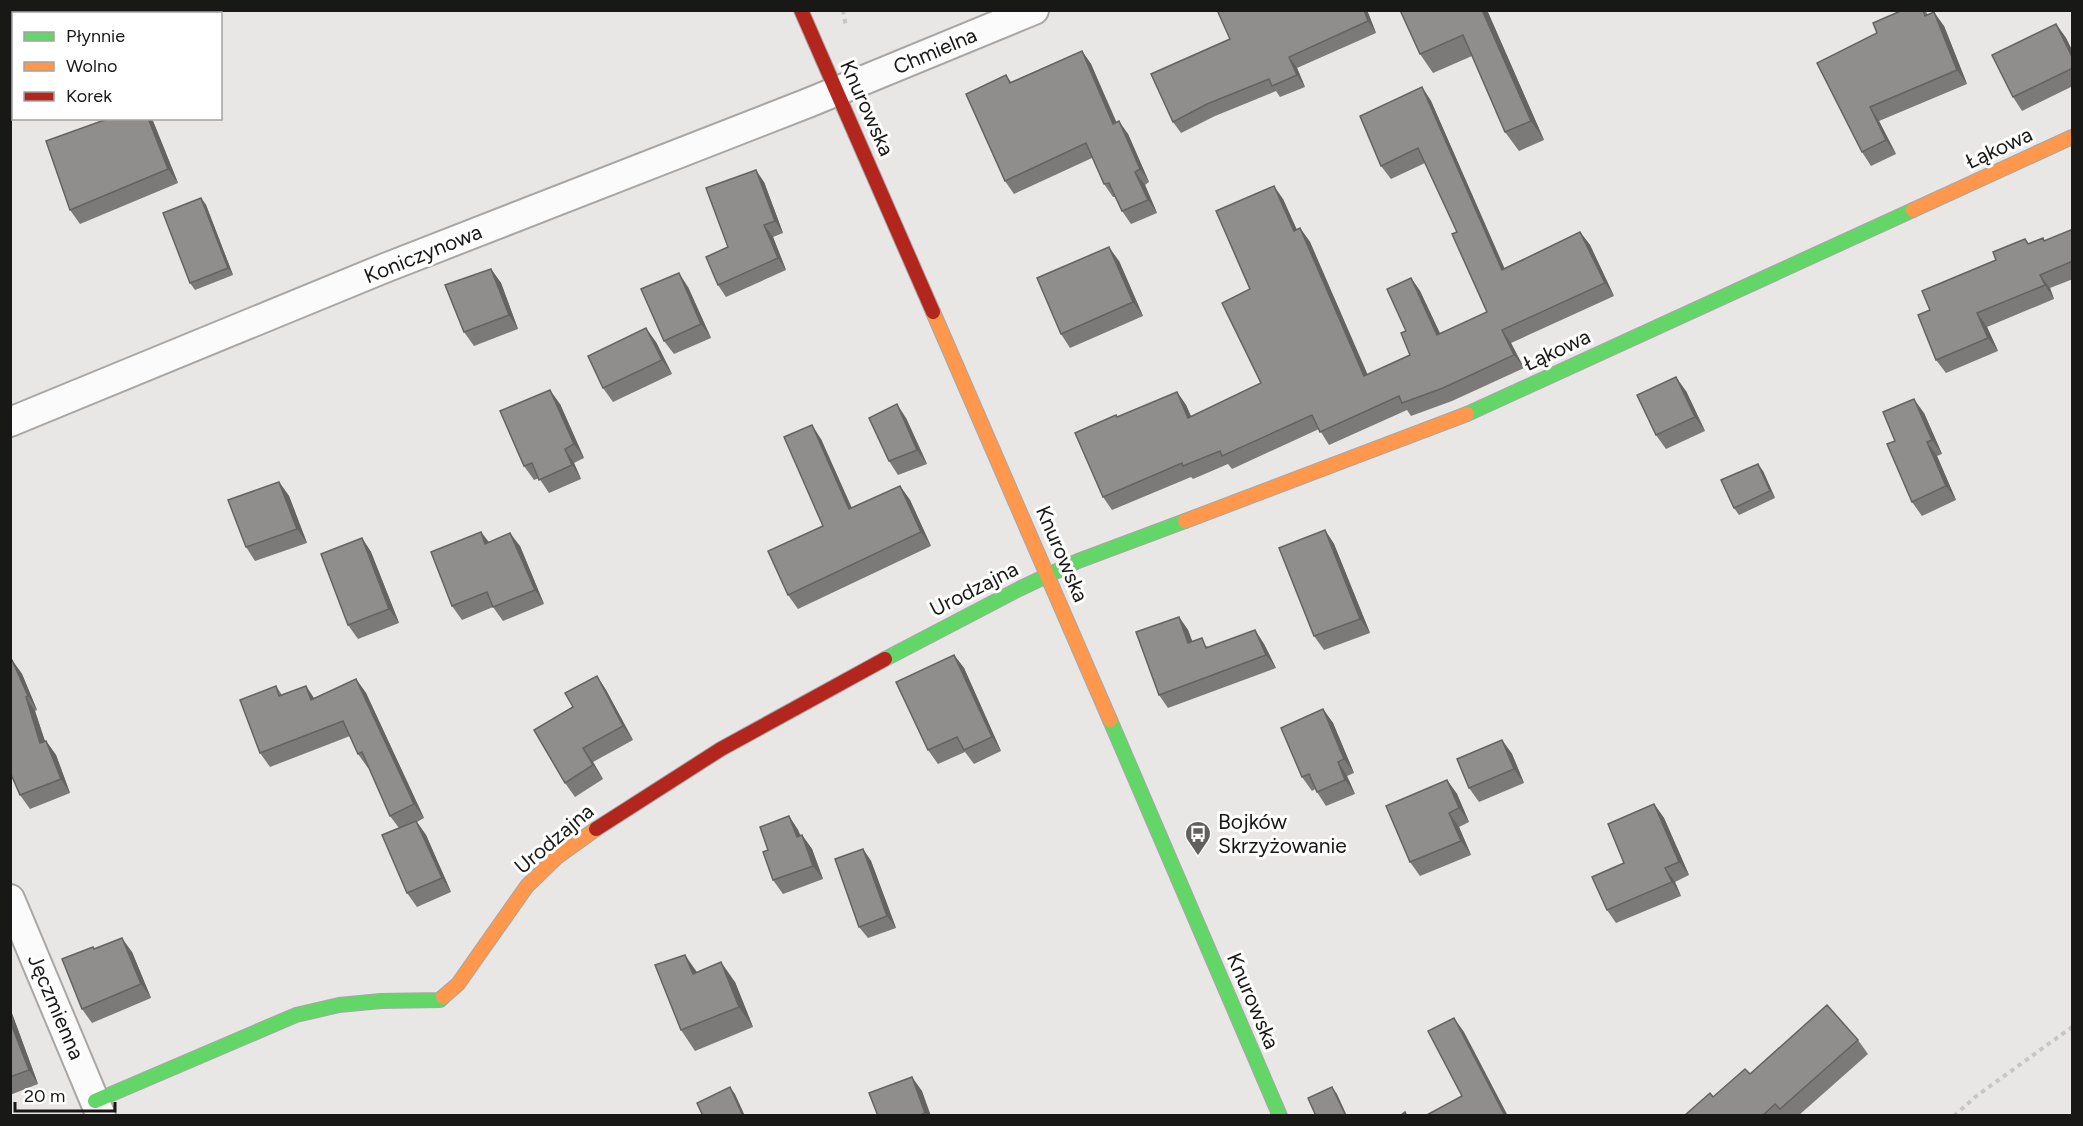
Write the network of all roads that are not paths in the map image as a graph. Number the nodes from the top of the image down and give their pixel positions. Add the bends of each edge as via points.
1 (801, 10) edge
2 (1034, 10) edge
3 (837, 92) junction
4 (2073, 137) edge
5 (10, 422) edge
6 (1048, 574) junction
7 (10, 899) edge
8 (98, 1108) edge
9 (1280, 1116) edge

1 - 3 street, Knurowska
2 - 3 street, Chmielna
3 - 5 street, Koniczynowa via 385,268
3 - 6 street, Knurowska
4 - 6 street, Łąkowa via 1459,418
6 - 8 street, Urodzajna via 721,748 590,833 526,886 458,984 440,1000 339,1005 296,1015
6 - 9 street, Knurowska
7 - 8 street, Jęczmienna

